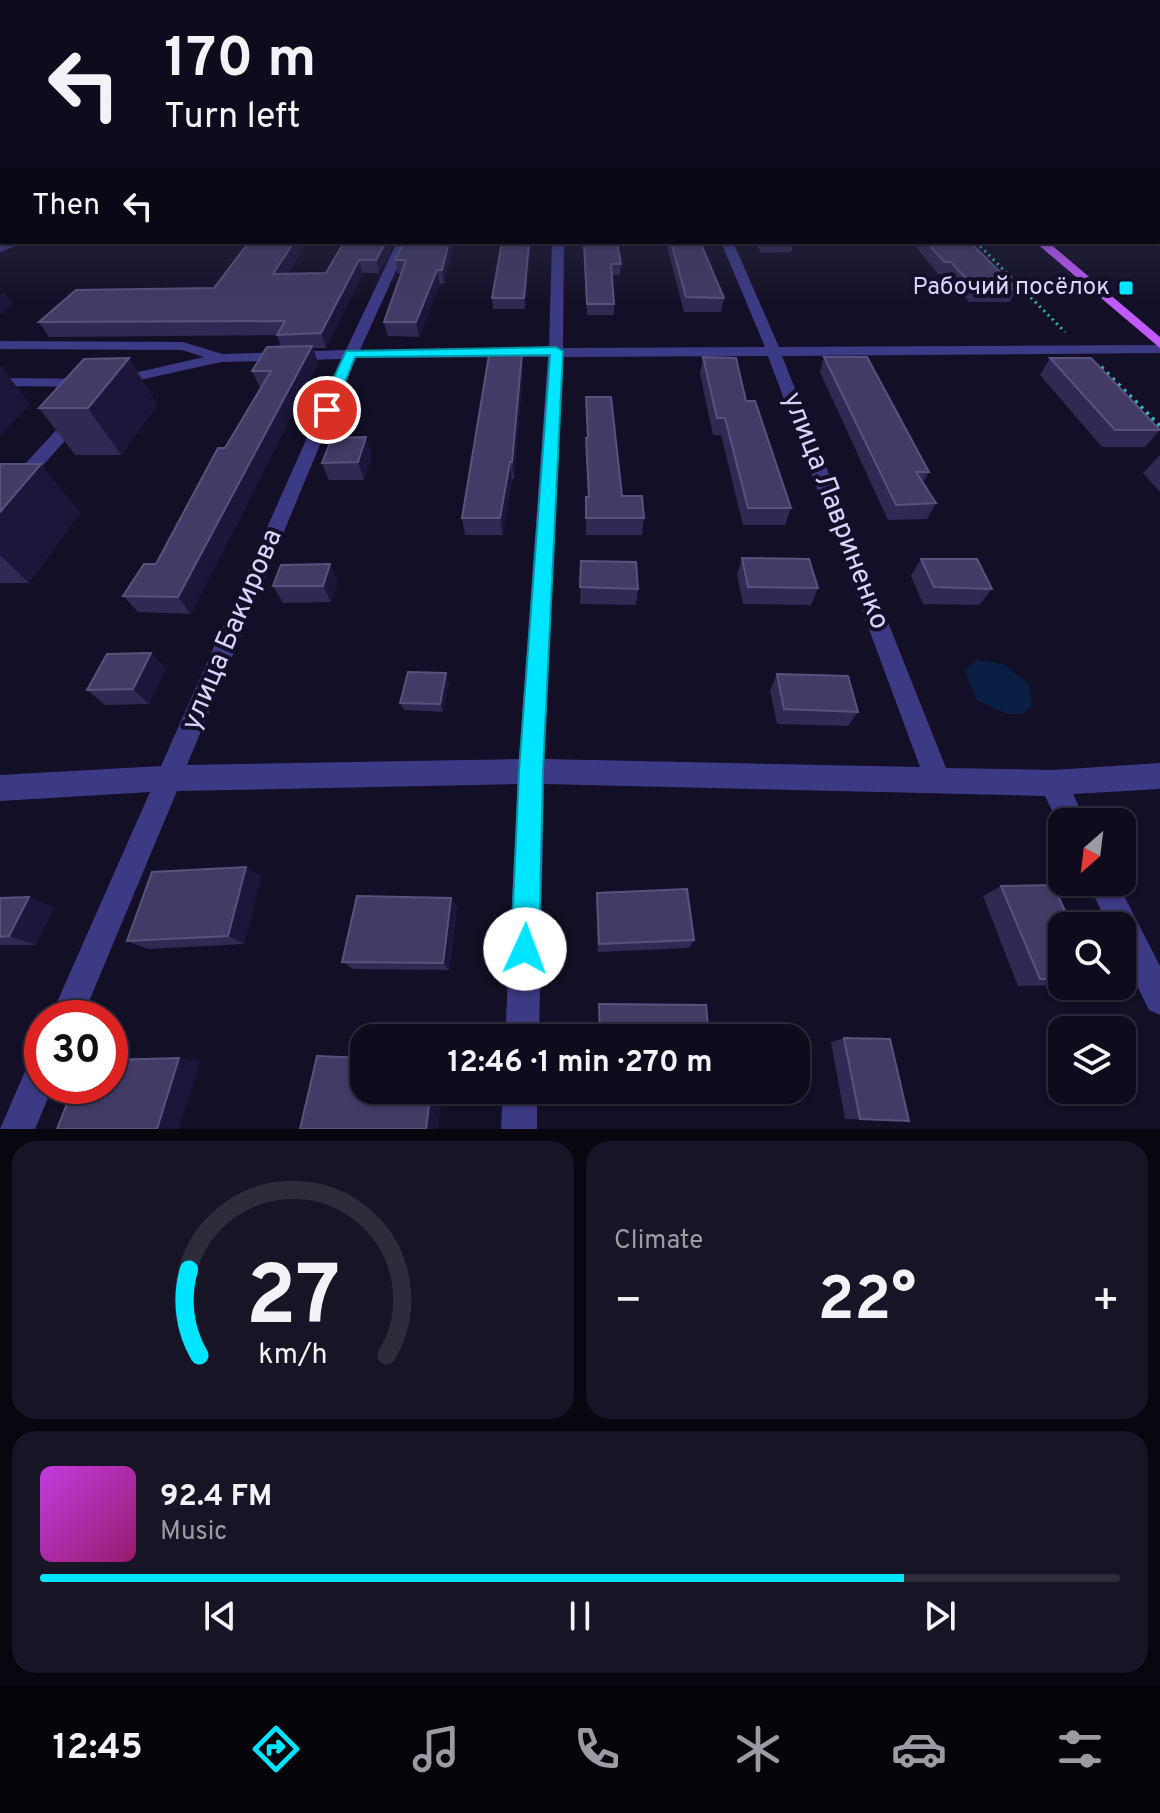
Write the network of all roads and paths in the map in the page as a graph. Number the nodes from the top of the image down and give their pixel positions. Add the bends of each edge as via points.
1 (402, 244) edge
2 (558, 244) edge
3 (728, 244) edge
4 (1043, 244) edge
5 (0, 345) edge
6 (1160, 346) edge
7 (773, 350) junction
8 (556, 351) junction
9 (351, 354) junction
10 (221, 358) junction
11 (0, 382) edge
12 (108, 383) junction
13 (0, 503) edge
14 (531, 771) junction
15 (1160, 776) edge
16 (171, 778) junction
17 (938, 781) junction
18 (1053, 783) junction
19 (0, 788) edge
20 (1065, 808) edge
21 (1109, 896) edge
22 (1160, 999) edge
23 (74, 1000) edge
24 (522, 1024) edge
25 (28, 1104) edge
26 (520, 1104) edge
27 (17, 1129) edge
28 (519, 1129) edge

1 - 9 street, улица Бакирова
2 - 8 street
3 - 7 street, улица Лавриненко
4 - 6 main road
5 - 10 street via 183,346
6 - 7 street
7 - 8 street
7 - 17 street, улица Лавриненко
8 - 9 street
8 - 14 street
9 - 10 street
9 - 16 street, улица Бакирова
10 - 12 street
11 - 12 street
12 - 13 street
14 - 16 street
14 - 17 street
14 - 24 street
15 - 18 street
16 - 19 street
16 - 23 street, улица Бакирова
17 - 18 street
18 - 20 street
21 - 22 street
25 - 27 street
26 - 28 street

